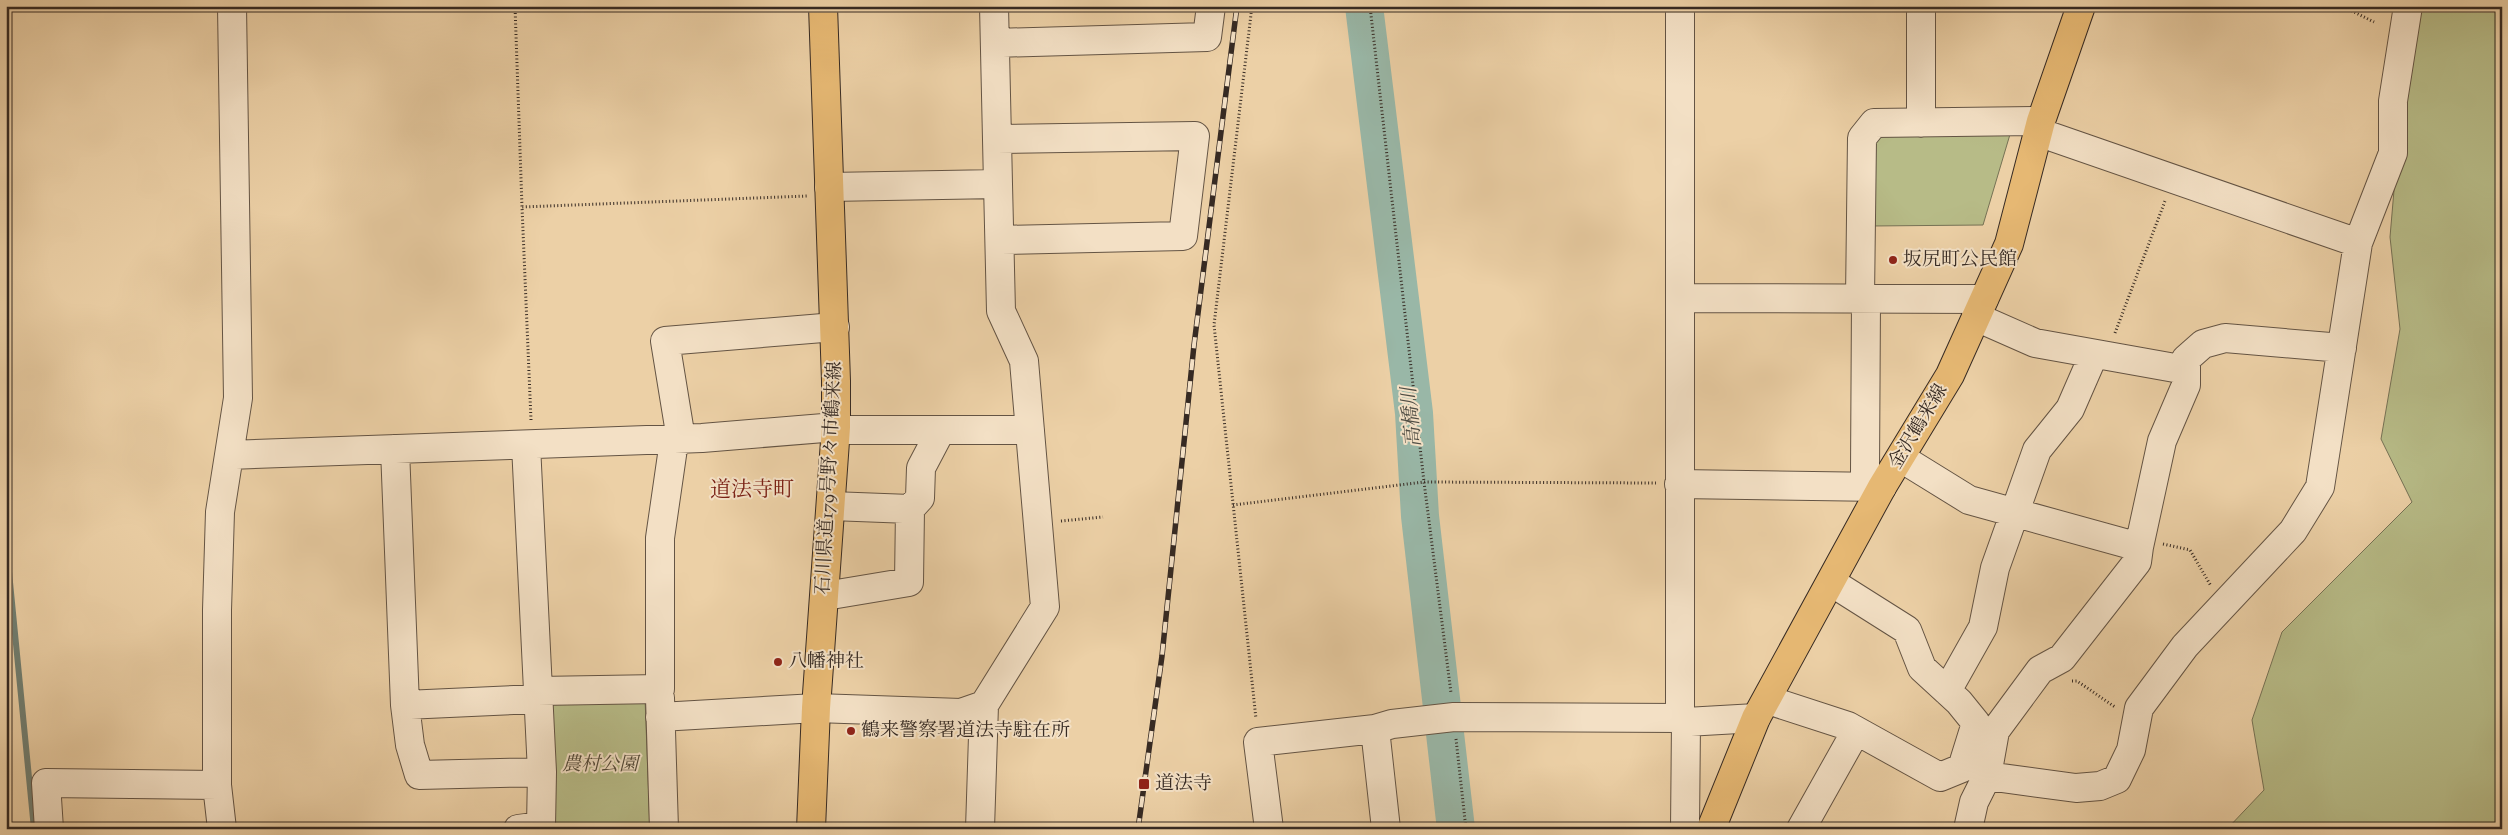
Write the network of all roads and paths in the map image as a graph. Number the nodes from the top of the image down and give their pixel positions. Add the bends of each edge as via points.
1 (232, 6) edge
2 (515, 6) edge
3 (823, 6) edge
4 (994, 6) edge
5 (1211, 6) edge
6 (1252, 6) edge
7 (1370, 6) edge
8 (1680, 6) edge
9 (1921, 6) edge
10 (2081, 6) edge
11 (2342, 6) edge
12 (2408, 6) edge
13 (2374, 22) dead end
14 (995, 43) junction
15 (1921, 123) junction
16 (2039, 127) junction
17 (997, 139) junction
18 (2173, 179) junction
19 (998, 184) junction
20 (830, 191) junction
21 (522, 207) junction
22 (1001, 240) junction
23 (2358, 243) junction
24 (1680, 298) junction
25 (1863, 299) junction
26 (1980, 308) junction
27 (834, 327) junction
28 (2342, 348) junction
29 (2100, 355) junction
30 (2186, 370) junction
31 (836, 427) junction
32 (941, 430) junction
33 (1030, 430) junction
34 (681, 439) junction
35 (526, 445) junction
36 (396, 449) junction
37 (229, 455) junction
38 (1901, 458) junction
39 (1873, 480) junction
40 (1423, 483) junction
41 (1679, 484) junction
42 (1233, 505) junction
43 (831, 506) junction
44 (910, 509) junction
45 (2013, 512) junction
46 (1103, 516) dead end
47 (1038, 523) junction
48 (2140, 547) junction
49 (1831, 582) junction
50 (825, 596) junction
51 (2222, 606) junction
52 (2069, 682) dead end
53 (660, 689) junction
54 (1947, 691) junction
55 (538, 695) junction
56 (405, 705) junction
57 (984, 705) junction
58 (816, 708) junction
59 (1762, 709) junction
60 (660, 716) junction
61 (1446, 718) junction
62 (1683, 720) junction
63 (2135, 722) junction
64 (1375, 729) junction
65 (1856, 731) junction
66 (1258, 742) junction
67 (542, 772) junction
68 (1987, 776) junction
69 (217, 785) junction
70 (1974, 802) junction
71 (49, 829) edge
72 (222, 829) edge
73 (518, 829) edge
74 (664, 829) edge
75 (810, 829) edge
76 (980, 829) edge
77 (1269, 829) edge
78 (1386, 829) edge
79 (1466, 829) edge
80 (1685, 829) edge
81 (1711, 829) edge
82 (1800, 829) edge
83 (1946, 829) edge
84 (1968, 829) edge

1 - 37 street via 238,398
2 - 21 path
3 - 20 main road, 石川県道179号野々市鶴来線
4 - 14 street
5 - 14 street via 1207,37
6 - 42 path via 1214,325
7 - 40 path
8 - 24 street
9 - 15 street
10 - 16 main road, 金沢鶴来線
11 - 13 path
12 - 23 street via 2394,101 2393,153
14 - 17 street
15 - 16 street
15 - 25 street via 1874,123 1862,138
16 - 18 street
16 - 26 main road, 金沢鶴来線 via 2009,244
17 - 19 street
17 - 22 street via 1195,136 1183,236
18 - 23 street
18 - 29 path
19 - 20 street
19 - 22 street
20 - 21 path
20 - 27 main road, 石川県道179号野々市鶴来線
21 - 35 path via 531,420
22 - 33 street via 1001,311 1024,361
23 - 28 street
24 - 25 street
24 - 41 street
25 - 26 street
25 - 39 street
26 - 29 street via 2036,343
26 - 38 main road, 金沢鶴来線 via 1950,375
27 - 31 main road, 石川県道179号野々市鶴来線
27 - 34 street via 666,341
28 - 30 street via 2225,338 2203,344 2186,359
28 - 51 street via 2320,487 2293,532
29 - 30 street
29 - 45 street via 2070,409 2037,450
30 - 48 street via 2186,385 2162,441
31 - 32 street via 844,430
31 - 34 street
31 - 43 main road, 石川県道179号野々市鶴来線
32 - 33 street
32 - 44 street via 921,468 920,498
33 - 47 street
34 - 35 street
34 - 53 street via 673,448 660,538
35 - 36 street
35 - 55 street
36 - 37 street
36 - 56 street
37 - 69 street via 220,512
38 - 39 main road, 金沢鶴来線
38 - 45 street via 1969,500
39 - 41 street
39 - 49 main road, 金沢鶴来線
40 - 41 path
40 - 42 path
40 - 61 path
41 - 62 street
42 - 66 path
43 - 44 street
43 - 50 main road, 石川県道179号野々市鶴来線
44 - 50 street via 909,582
45 - 48 street
45 - 54 street via 1995,568 1983,627
46 - 47 path
47 - 57 street via 1045,607
48 - 51 path via 2164,544 2190,550
48 - 68 street via 2137,562 2068,651 2040,670 1995,731
49 - 54 street via 1907,630 1922,668
49 - 59 main road, 金沢鶴来線
50 - 58 main road, 石川県道179号野々市鶴来線
51 - 63 street via 2185,646 2140,708
52 - 63 path via 2077,681
53 - 55 street
53 - 60 street
54 - 65 street via 1976,724 1962,768 1940,777
55 - 56 street
55 - 67 street
56 - 67 street via 410,745 419,775
57 - 58 street via 961,713
57 - 76 street
58 - 60 street
58 - 75 main road, 石川県道179号野々市鶴来線
59 - 62 street
59 - 65 street
59 - 81 main road, 金沢鶴来線
60 - 74 street
61 - 62 street
61 - 64 street
61 - 79 path
62 - 80 street
63 - 68 street via 2131,750 2117,779 2100,786 2076,788
64 - 66 street
64 - 78 street
65 - 82 street
66 - 77 street
67 - 73 street via 541,826
68 - 70 street
69 - 71 street via 46,783
69 - 72 street
70 - 83 street
70 - 84 street

